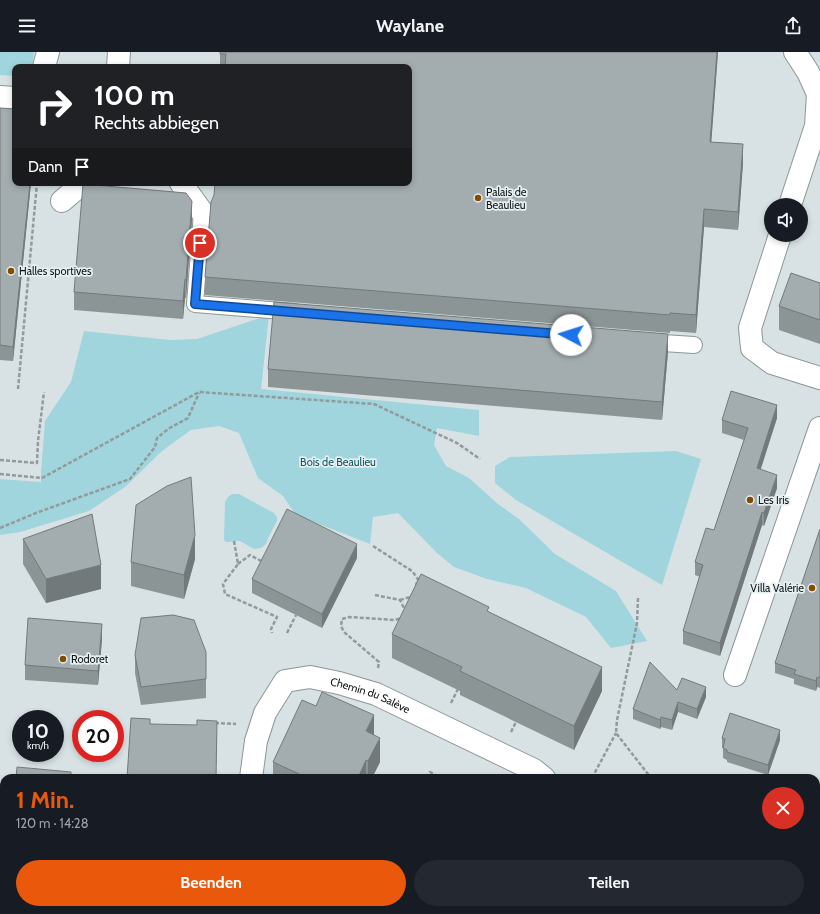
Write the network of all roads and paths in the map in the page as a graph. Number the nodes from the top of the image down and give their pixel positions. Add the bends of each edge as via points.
1 (48, 52) edge
2 (119, 52) edge
3 (795, 52) edge
4 (45, 64) edge
5 (118, 64) edge
6 (819, 94) edge
7 (0, 97) edge
8 (12, 98) edge
9 (37, 186) edge
10 (80, 186) edge
11 (183, 186) edge
12 (792, 198) edge
13 (62, 201) dead end
14 (202, 212) joint
15 (778, 242) edge
16 (309, 314) edge
17 (631, 340) edge
18 (694, 345) dead end
19 (820, 378) edge
20 (18, 389) dead end
21 (44, 392) dead end
22 (199, 392) junction
23 (820, 428) edge
24 (480, 459) dead end
25 (0, 460) edge
26 (0, 474) edge
27 (0, 528) edge
28 (234, 540) dead end
29 (374, 546) dead end
30 (238, 564) junction
31 (267, 564) edge
32 (375, 596) dead end
33 (638, 598) dead end
34 (400, 600) junction
35 (296, 615) edge
36 (272, 633) dead end
37 (287, 633) dead end
38 (377, 675) dead end
39 (735, 675) dead end
40 (458, 690) edge
41 (451, 703) dead end
42 (236, 724) dead end
43 (213, 727) edge
44 (616, 733) junction
45 (252, 774) edge
46 (539, 774) edge
47 (594, 774) edge
48 (647, 774) edge

1 - 4 street
2 - 5 street
3 - 6 street
6 - 12 street via 816,126
7 - 8 street
9 - 20 path
10 - 13 street
11 - 14 street
14 - 16 lane via 195,304
15 - 19 street via 750,328 752,348 772,363
17 - 18 lane
21 - 25 path via 37,463
22 - 24 path via 374,404 457,443
22 - 26 path via 42,478
22 - 27 path via 188,418 157,438 155,447 130,480
23 - 39 street
28 - 30 path
29 - 34 path via 418,579 415,591 410,597
30 - 31 path via 250,556
30 - 36 path via 223,584 225,594 277,617 271,629
32 - 34 path
33 - 44 path via 637,623
34 - 38 path via 405,609 402,618 342,619 341,626 344,632 379,662
35 - 37 path
40 - 41 path
42 - 43 path via 213,723
44 - 47 path
44 - 48 path
45 - 46 street, Chemin du Salève via 256,741 265,713 285,681 310,677 376,694

